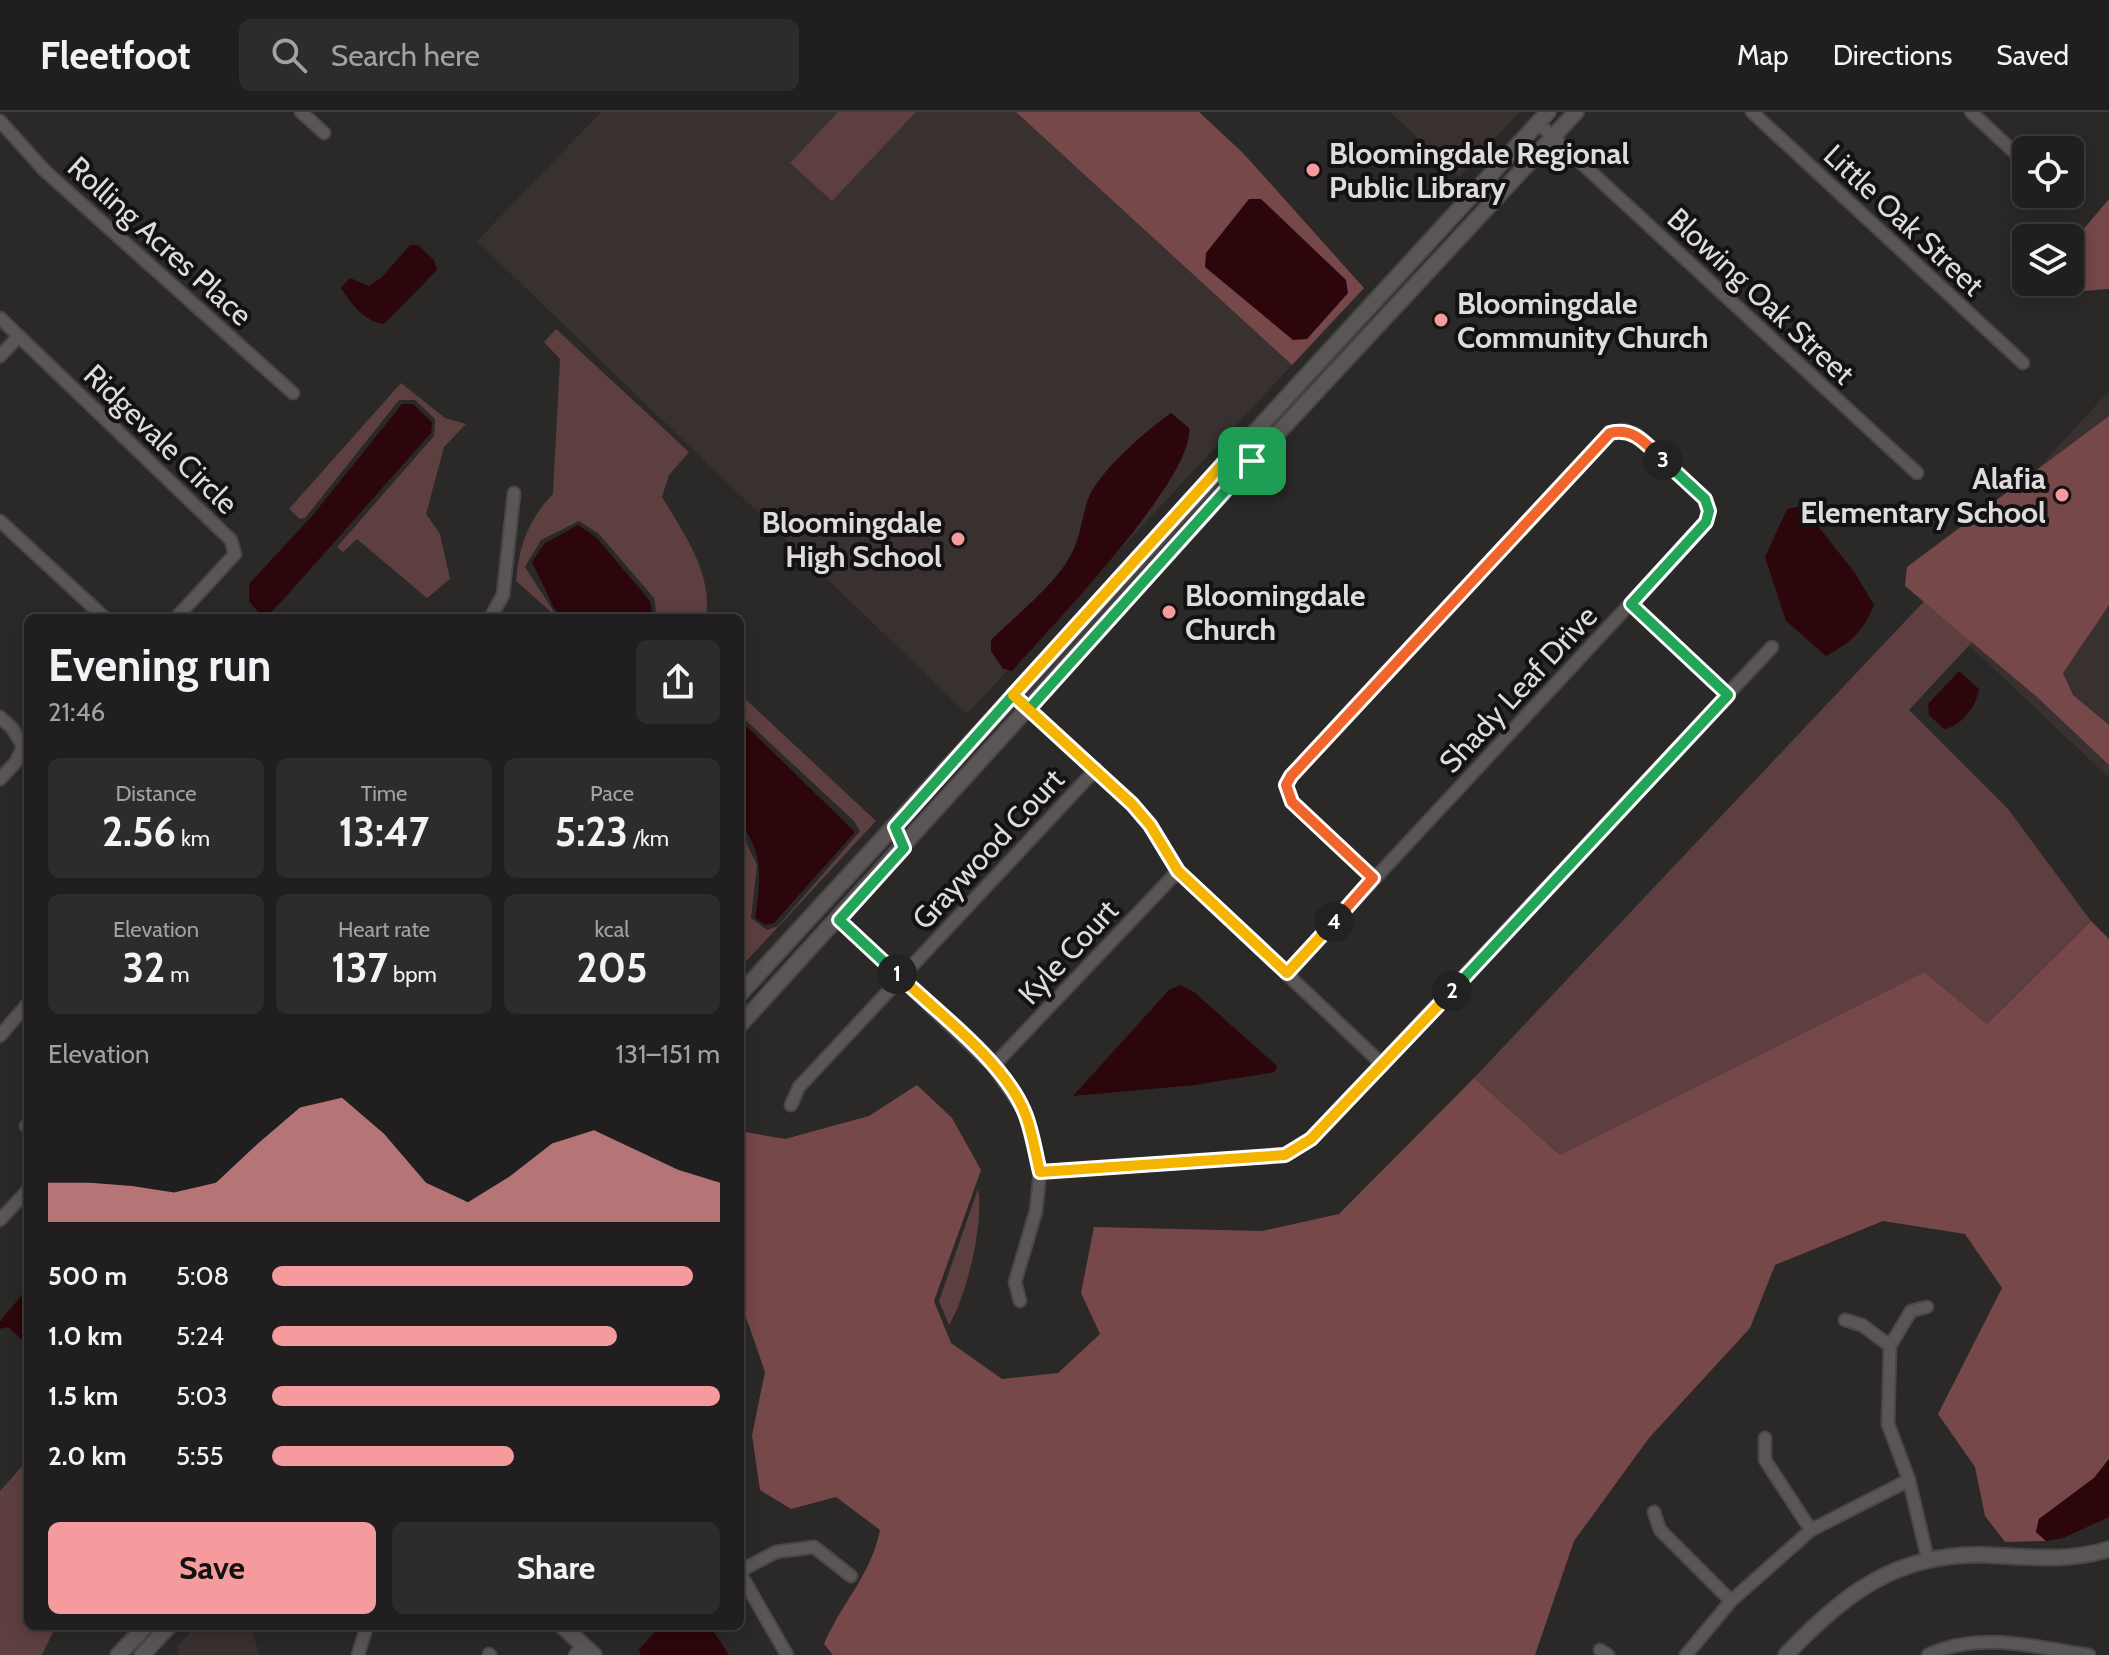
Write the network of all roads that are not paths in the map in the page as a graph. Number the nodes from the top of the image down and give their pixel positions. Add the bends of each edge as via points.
1 (301, 112) edge
2 (1576, 112) edge
3 (1752, 112) edge
4 (1971, 112) edge
5 (1543, 118) edge
6 (0, 121) edge
7 (324, 133) dead end
8 (1553, 137) junction
9 (2012, 150) edge
10 (0, 318) edge
11 (19, 336) junction
12 (0, 356) edge
13 (2023, 363) dead end
14 (293, 393) dead end
15 (1238, 447) junction
16 (1252, 461) junction
17 (1917, 473) dead end
18 (514, 493) dead end
19 (0, 521) edge
20 (1631, 604) junction
21 (101, 614) edge
22 (180, 614) edge
23 (492, 614) edge
24 (1772, 647) dead end
25 (1013, 695) junction
26 (1728, 695) junction
27 (1029, 709) junction
28 (0, 717) edge
29 (1096, 769) junction
30 (0, 779) edge
31 (895, 827) junction
32 (904, 848) junction
33 (1178, 871) junction
34 (1373, 878) junction
35 (839, 920) junction
36 (1287, 973) junction
37 (900, 977) junction
38 (744, 990) edge
39 (24, 1008) edge
40 (744, 1021) edge
41 (0, 1036) edge
42 (1383, 1065) junction
43 (993, 1066) junction
44 (791, 1105) dead end
45 (1040, 1172) junction
46 (24, 1194) edge
47 (0, 1220) edge
48 (1020, 1301) dead end
49 (1927, 1307) dead end
50 (1845, 1320) dead end
51 (1890, 1346) junction
52 (1765, 1438) dead end
53 (1909, 1480) junction
54 (1654, 1512) dead end
55 (1811, 1530) junction
56 (2109, 1549) edge
57 (1928, 1560) junction
58 (744, 1570) edge
59 (851, 1576) dead end
60 (744, 1579) edge
61 (1731, 1601) junction
62 (142, 1630) edge
63 (165, 1630) edge
64 (360, 1630) edge
65 (366, 1630) edge
66 (565, 1630) edge
67 (363, 1641) junction
68 (584, 1652) edge
69 (118, 1655) edge
70 (142, 1655) edge
71 (358, 1655) edge
72 (366, 1655) edge
73 (787, 1655) edge
74 (1686, 1655) edge
75 (1786, 1655) edge
76 (1928, 1655) edge
77 (2089, 1655) edge

1 - 7 street
2 - 8 main road
3 - 13 street, Little Oak Street
4 - 9 street
5 - 8 street, Blowing Oak Street
5 - 15 main road
6 - 14 street, Rolling Acres Place via 45,171
8 - 16 main road
8 - 17 street, Blowing Oak Street
10 - 11 street, Ridgevale Circle
11 - 12 street
11 - 22 street, Ridgevale Circle via 231,540 235,554
15 - 16 main road
15 - 25 main road
16 - 27 main road
18 - 23 street via 503,595
19 - 21 street
20 - 26 street
20 - 34 street, Shady Leaf Drive
20 - 34 street, Shady Leaf Drive via 1706,522 1709,511 1705,499 1636,434 1624,430 1610,433 1291,776 1286,785 1292,802
24 - 26 street
25 - 27 main road
25 - 31 main road
26 - 42 street
27 - 29 street
27 - 32 main road
28 - 30 street via 23,746
29 - 33 street via 1150,825
29 - 37 street, Graywood Court
31 - 32 main road
31 - 38 main road
32 - 35 main road
33 - 36 street
33 - 43 street, Kyle Court
34 - 36 street, Shady Leaf Drive
35 - 37 street
35 - 40 main road
36 - 42 street
37 - 43 street
37 - 44 street, Graywood Court via 799,1087
39 - 41 street
42 - 45 street via 1311,1139 1285,1155
43 - 45 street via 1025,1112
45 - 48 street via 1036,1211 1015,1282
46 - 47 street
49 - 51 street via 1911,1311
50 - 51 street via 1862,1325
51 - 53 street via 1888,1424
52 - 55 street via 1765,1460
53 - 55 street
53 - 57 street
54 - 61 street via 1660,1530
55 - 61 street
56 - 57 main road via 2061,1559 1971,1555
57 - 75 main road via 1855,1590
58 - 59 street via 776,1552 814,1547
60 - 73 street
61 - 74 street
62 - 69 main road
63 - 70 main road
64 - 67 street
65 - 67 street
66 - 68 main road
67 - 71 street
67 - 72 street
76 - 77 street via 1949,1645 1991,1641

